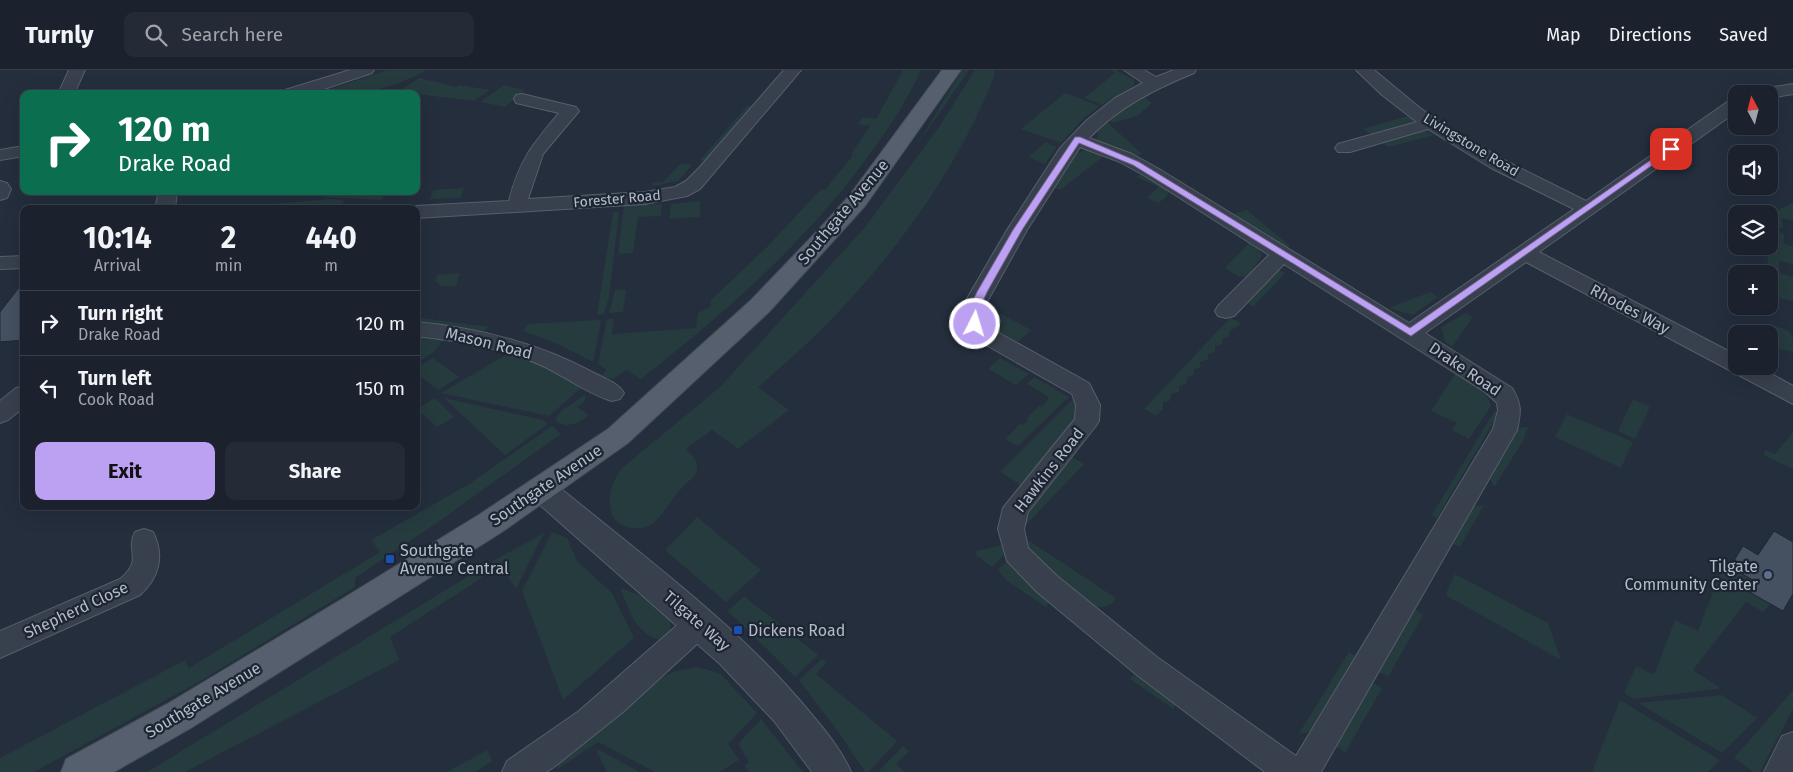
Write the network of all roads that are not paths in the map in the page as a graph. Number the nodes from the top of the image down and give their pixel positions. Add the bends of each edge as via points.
1 (77, 70) edge
2 (366, 70) edge
3 (793, 70) edge
4 (941, 70) edge
5 (952, 70) edge
6 (1132, 70) edge
7 (1188, 70) edge
8 (1364, 70) edge
9 (1155, 83) junction
10 (1793, 88) edge
11 (68, 90) edge
12 (303, 90) edge
13 (1778, 91) edge
14 (930, 98) junction
15 (522, 99) dead end
16 (1728, 110) edge
17 (1432, 123) junction
18 (1078, 139) junction
19 (1344, 148) dead end
20 (20, 152) edge
21 (0, 155) edge
22 (0, 186) edge
23 (0, 194) edge
24 (517, 205) junction
25 (1586, 208) junction
26 (420, 212) edge
27 (1525, 253) junction
28 (1283, 254) junction
29 (1226, 311) dead end
30 (420, 329) edge
31 (1411, 333) junction
32 (1728, 361) edge
33 (1754, 375) edge
34 (612, 393) dead end
35 (1793, 396) edge
36 (20, 397) edge
37 (0, 414) edge
38 (541, 490) junction
39 (144, 540) dead end
40 (700, 623) junction
41 (0, 644) edge
42 (1793, 747) edge
43 (79, 772) edge
44 (518, 772) edge
45 (833, 772) edge
46 (1291, 772) edge
47 (1304, 772) edge
48 (1780, 772) edge

1 - 11 street
2 - 12 street
3 - 24 street, Forester Road via 693,185 680,192 638,199
4 - 14 main road, Southgate Avenue
5 - 14 main road, Southgate Avenue
6 - 9 street
7 - 9 street, Hawkins Road
8 - 17 street, Livingstone Road
9 - 18 street, Hawkins Road via 1111,109
10 - 13 street
14 - 38 main road, Southgate Avenue via 857,201 760,306 618,436
15 - 24 street via 570,112 535,153
16 - 25 street
17 - 19 street
17 - 25 street, Livingstone Road via 1514,172
18 - 28 street, Drake Road via 1136,164
18 - 46 street, Hawkins Road via 1017,230 974,310 975,324 982,333 1081,389 1088,404 1087,421 1016,508 1010,529 1016,553 1047,584 1147,666
20 - 21 street
22 - 23 street
24 - 26 street, Forester Road
25 - 27 street
27 - 31 street
27 - 32 street, Rhodes Way
28 - 29 street
28 - 31 street, Drake Road
30 - 34 street, Mason Road via 516,347 560,364
31 - 47 street, Drake Road via 1504,394 1510,402 1510,410 1505,430 1473,487
33 - 35 street, Rhodes Way
36 - 37 street
38 - 40 street, Tilgate Way
38 - 43 main road, Southgate Avenue via 179,716
39 - 41 street, Shepherd Close via 148,564 139,580
40 - 44 street via 587,723
40 - 45 street, Tilgate Way via 778,698
42 - 48 street

